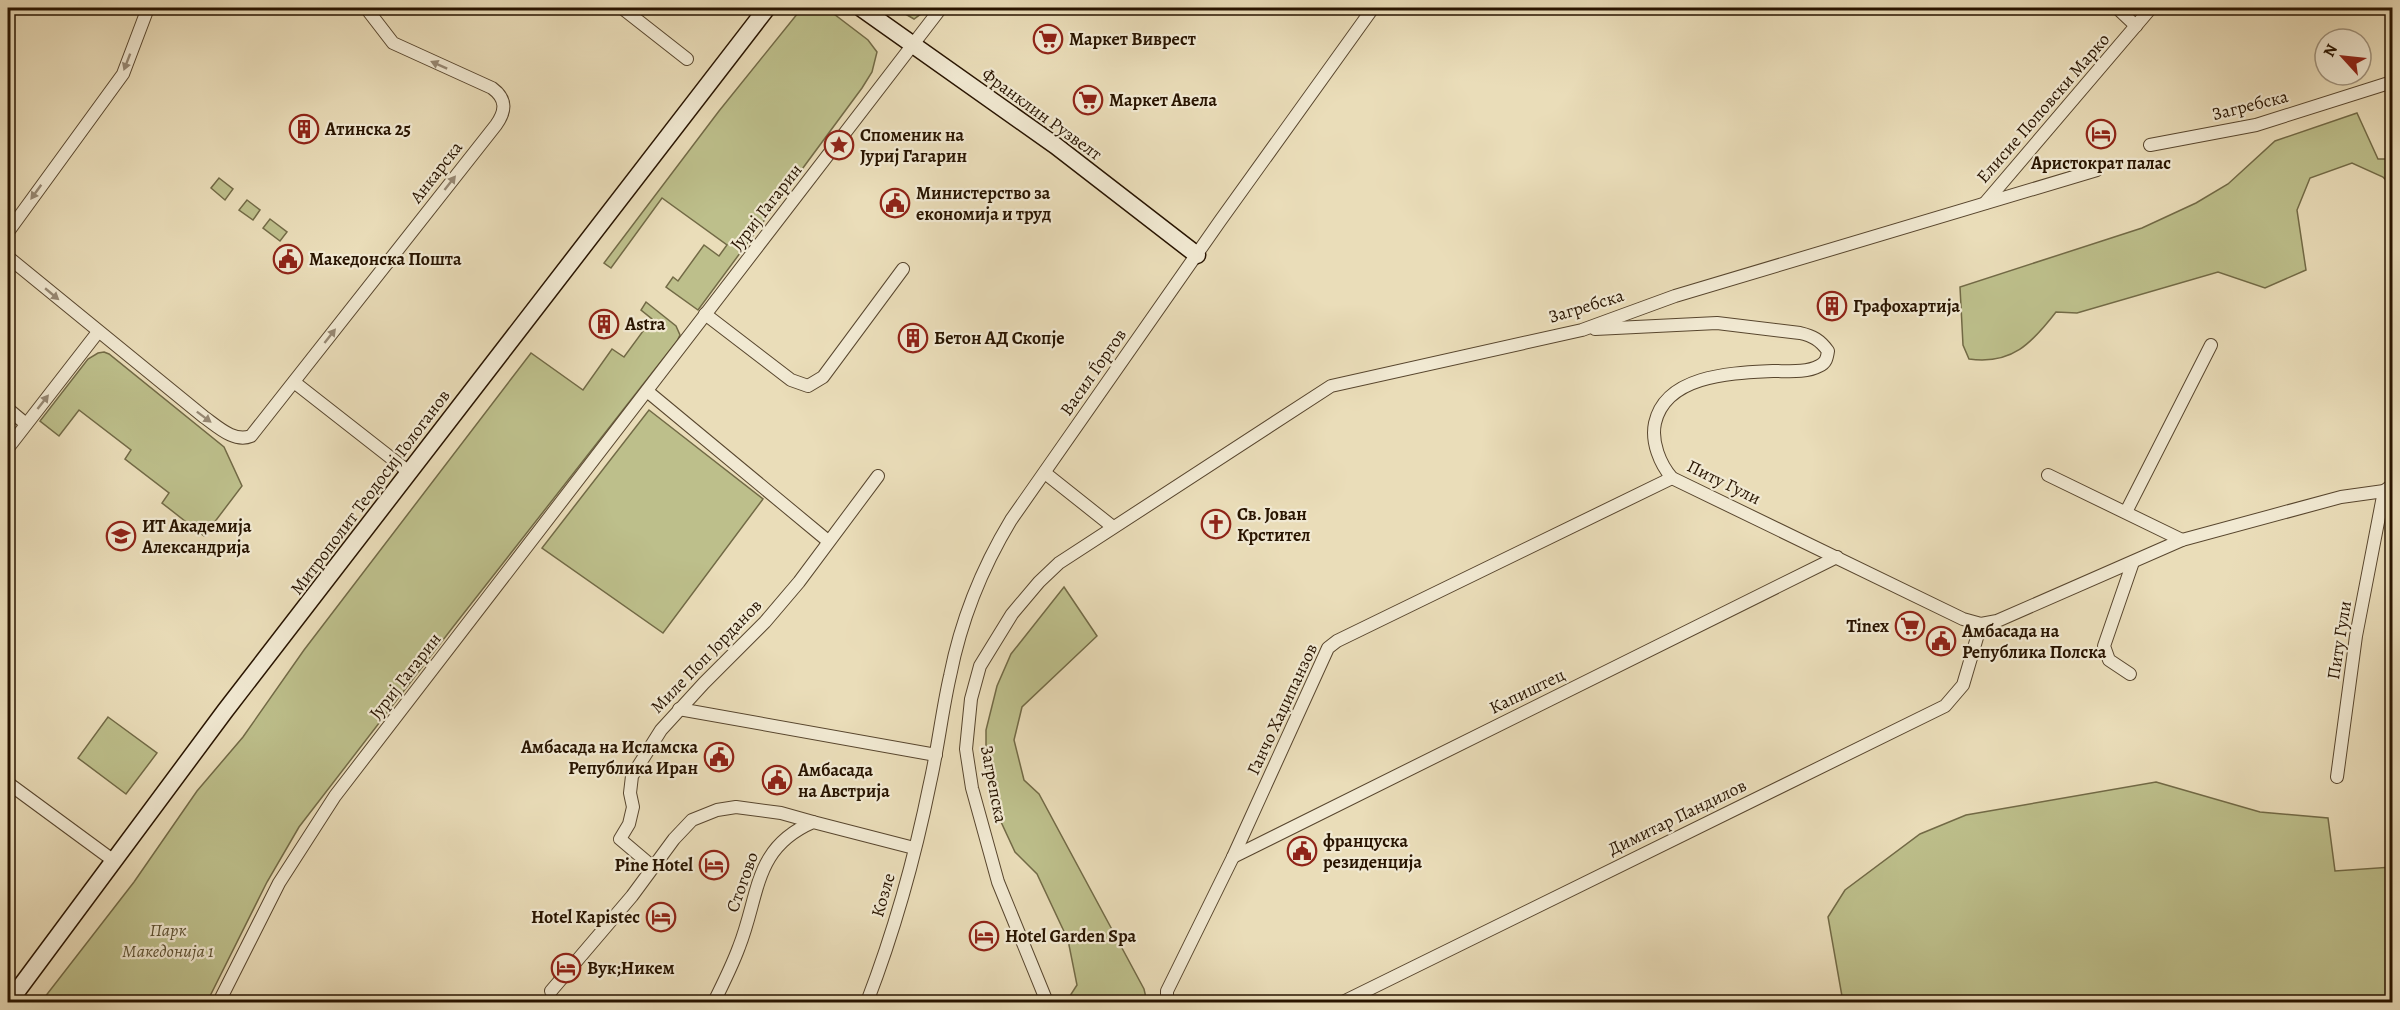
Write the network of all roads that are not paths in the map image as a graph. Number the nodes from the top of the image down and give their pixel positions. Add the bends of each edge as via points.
1 (148, 8) edge
2 (366, 8) edge
3 (622, 8) edge
4 (766, 8) edge
5 (861, 8) edge
6 (941, 8) edge
7 (1373, 8) edge
8 (2117, 8) edge
9 (2151, 8) edge
10 (2136, 26) junction
11 (913, 46) junction
12 (687, 59) dead end
13 (2392, 82) edge
14 (2150, 145) dead end
15 (2097, 170) dead end
16 (1984, 203) junction
17 (8, 232) edge
18 (1197, 255) junction
19 (8, 257) edge
20 (903, 269) dead end
21 (705, 314) junction
22 (1582, 330) junction
23 (98, 332) junction
24 (2211, 345) dead end
25 (294, 382) junction
26 (647, 391) junction
27 (8, 409) edge
28 (26, 424) junction
29 (8, 448) edge
30 (409, 472) junction
31 (1045, 472) junction
32 (2048, 475) dead end
33 (878, 476) dead end
34 (1672, 478) junction
35 (2388, 488) edge
36 (2381, 510) junction
37 (2126, 512) junction
38 (2392, 516) edge
39 (1113, 527) junction
40 (2182, 540) junction
41 (828, 541) junction
42 (1837, 557) junction
43 (2133, 562) junction
44 (1981, 624) junction
45 (2130, 674) dead end
46 (679, 709) junction
47 (936, 755) junction
48 (2337, 777) dead end
49 (8, 783) edge
50 (928, 795) joint
51 (813, 822) junction
52 (914, 848) junction
53 (1233, 857) junction
54 (114, 861) junction
55 (653, 867) junction
56 (551, 991) dead end
57 (9, 1002) edge
58 (219, 1002) edge
59 (714, 1002) edge
60 (867, 1002) edge
61 (1047, 1002) edge
62 (1167, 1002) edge
63 (1343, 1002) edge

1 -> 17 street via 123,74
25 -> 2 street, Анкарска via 504,109 496,91 395,45
3 - 12 street
4 - 30 street, Митрополит Теодосиј Гологанов
5 - 11 street, Франклин Рузвелт
6 - 11 street, Јуриј Гагарин
7 - 18 street, Васил Ѓоргов
8 - 10 street
9 - 10 street, Елисие Поповски Марко
10 - 16 street, Елисие Поповски Марко
11 - 18 street, Франклин Рузвелт via 1056,146
11 - 21 street, Јуриј Гагарин
13 - 14 street, Загребска via 2256,125
15 - 16 street, Загребска
16 - 22 street, Загребска via 1675,296
18 - 31 street, Васил Ѓоргов
19 -> 23 street, Анкарска
20 - 21 street via 823,377 808,386 791,380
21 - 26 street, Јуриј Гагарин
22 - 34 street, Питу Гули via 1717,323 1813,336 1828,351 1824,363 1806,370 1730,374 1697,382 1665,401 1654,428 1662,465
22 - 39 street, Загребска via 1331,386
23 -> 25 street, Анкарска via 204,417 240,439 251,436
28 -> 23 street
24 - 37 street
25 - 30 street
26 - 41 street
26 - 58 street, Јуриј Гагарин via 335,796 279,883
27 - 28 street
28 - 29 street
30 - 54 street, Митрополит Теодосиј Гологанов
31 - 39 street
31 - 47 street, Васил Ѓоргов via 990,555 972,600 950,675
32 - 37 street
33 - 41 street, Миле Поп Јорданов
34 - 42 street, Питу Гули
34 - 53 street, Ганчо Хаџипанзов via 1328,648
35 - 36 street, Питу Гули
35 - 40 street, Питу Гули
36 - 38 street
36 - 48 street, Питу Гули via 2356,636
37 - 40 street
39 - 61 street, Загрепска via 1059,563 1012,614 980,666 971,699 966,749 972,788 998,882
40 - 43 street, Питу Гули
41 - 46 street, Миле Поп Јорданов via 765,622
42 - 44 street, Питу Гули
42 - 53 street, Капиштец
43 - 44 street, Питу Гули
43 - 45 street via 2104,646 2109,660
44 - 63 street, Димитар Пандилов via 1963,685 1945,705
46 - 47 street
46 - 55 street, Миле Поп Јорданов via 632,776 633,807 620,839
47 - 50 street, Васил Ѓоргов
49 - 54 street
50 - 52 street, Козле
51 - 52 street
51 - 55 street via 750,808 717,810 692,820
51 - 59 street, Стогово via 788,835 764,866 739,947
52 - 60 street, Козле
53 - 62 street, Ганчо Хаџипанзов via 1167,992
54 - 57 street, Митрополит Теодосиј Гологанов
55 - 56 street

